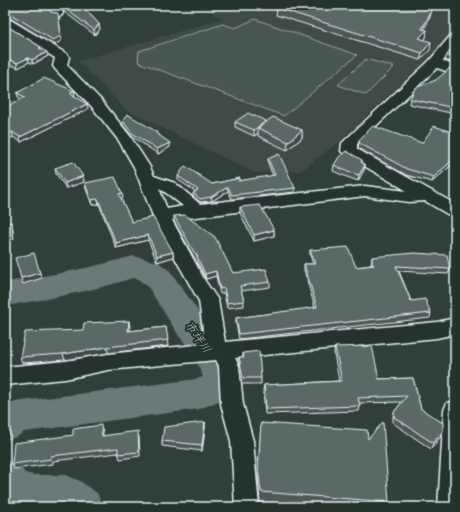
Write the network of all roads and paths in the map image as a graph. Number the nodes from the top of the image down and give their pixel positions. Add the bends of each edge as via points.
1 (12, 5) edge
2 (5, 6) edge
3 (5, 22) edge
4 (455, 38) edge
5 (434, 63) junction
6 (455, 70) edge
7 (148, 180) junction
8 (428, 196) junction
9 (197, 211) junction
10 (455, 211) edge
11 (162, 216) junction
12 (455, 326) edge
13 (222, 352) junction
14 (5, 376) edge
15 (455, 410) edge
16 (247, 507) edge
17 (450, 507) edge

1 - 2 street
3 - 7 street via 62,57 60,66 97,104 125,139
4 - 5 street
5 - 6 street
5 - 8 street via 350,143 349,151
7 - 9 street via 164,184
7 - 11 street
8 - 9 street via 369,191
8 - 10 street
9 - 11 street
11 - 13 street via 208,300 214,341
12 - 13 street
13 - 14 street via 108,362 65,370
13 - 16 street via 230,366 232,404 242,441
15 - 17 street

